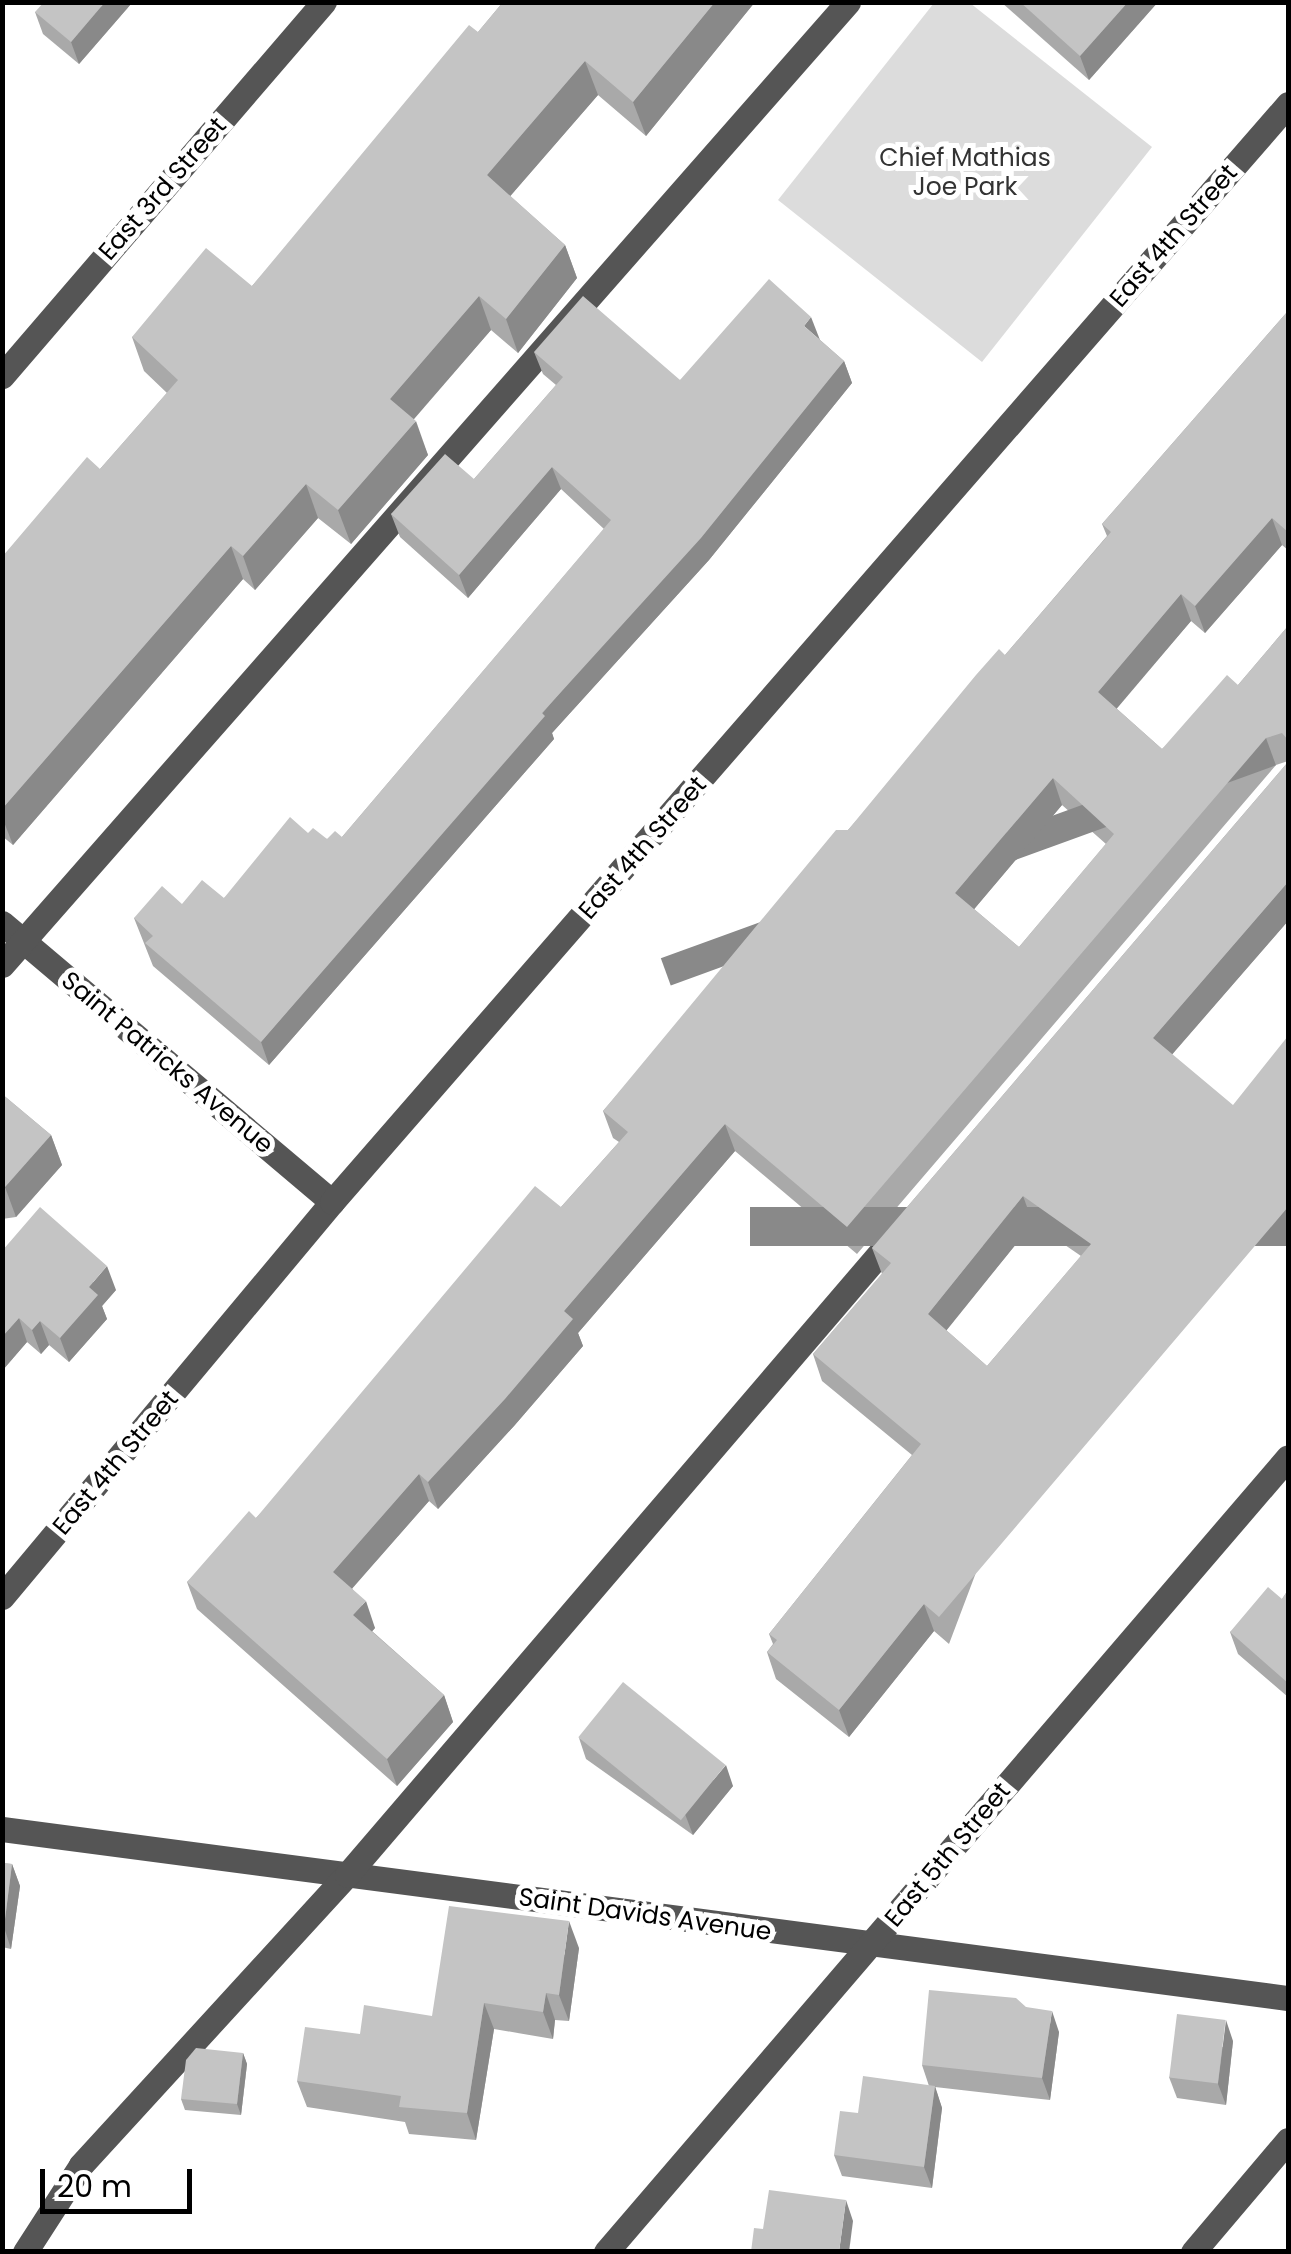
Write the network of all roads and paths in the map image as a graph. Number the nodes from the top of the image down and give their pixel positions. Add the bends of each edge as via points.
1 (324, 2) edge
2 (848, 2) edge
3 (1288, 104) edge
4 (2, 376) edge
5 (2, 923) edge
6 (24, 942) junction
7 (2, 964) edge
8 (332, 1202) junction
9 (912, 1214) edge
10 (1288, 1457) edge
11 (2, 1596) edge
12 (2, 1829) edge
13 (347, 1875) junction
14 (871, 1945) junction
15 (1288, 1998) edge
16 (1288, 2140) edge
17 (25, 2252) edge
18 (606, 2252) edge
19 (1192, 2252) edge

1 - 4 street, East 3rd Street
2 - 6 street
3 - 8 street, East 4th Street
5 - 6 street, Saint Patricks Avenue
6 - 7 street
6 - 8 street, Saint Patricks Avenue
8 - 11 street, East 4th Street
9 - 13 street
10 - 14 street, East 5th Street
12 - 13 street, Saint Davids Avenue
13 - 14 street, Saint Davids Avenue
13 - 17 street via 81,2165
14 - 15 street, Saint Davids Avenue
14 - 18 street, East 5th Street
16 - 19 street

